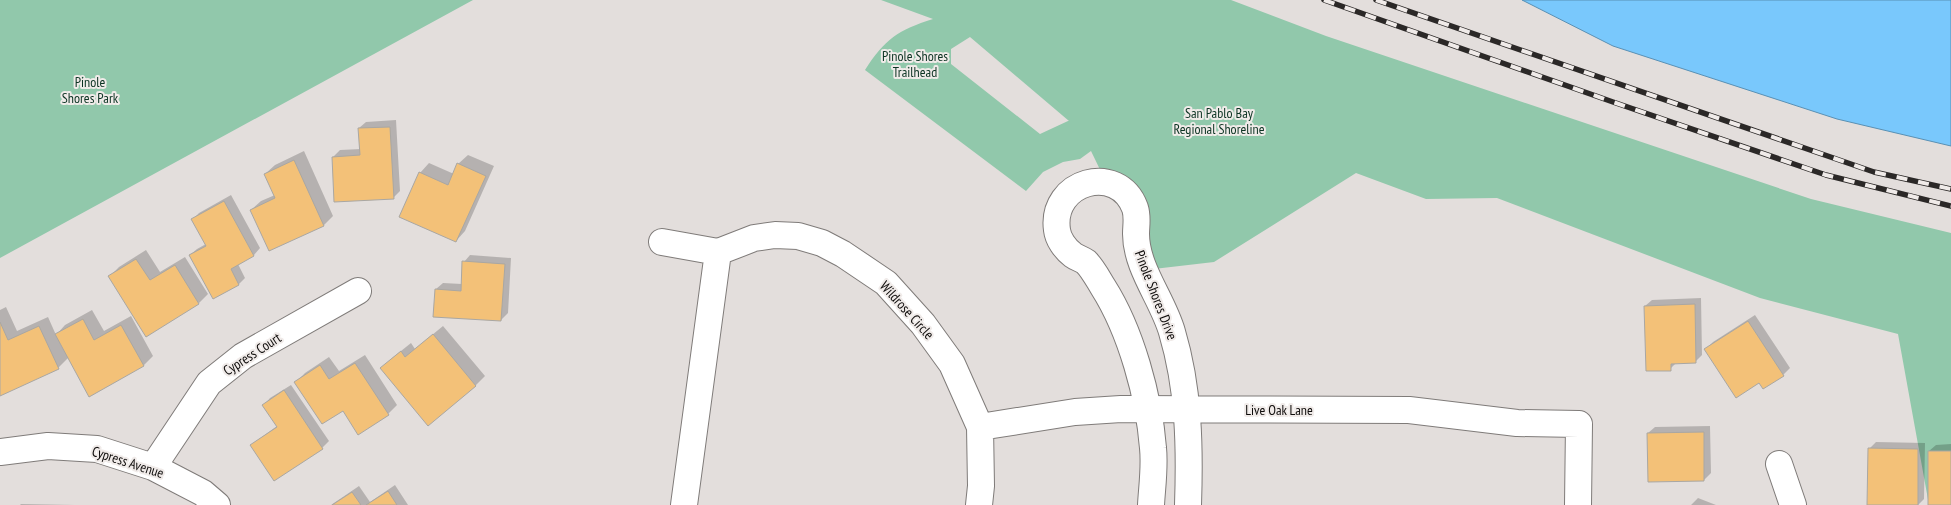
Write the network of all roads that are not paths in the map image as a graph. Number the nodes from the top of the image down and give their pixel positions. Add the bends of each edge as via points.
1 (662, 242) dead end
2 (718, 252) junction
3 (358, 291) dead end
4 (1147, 410) junction
5 (1187, 410) junction
6 (980, 427) junction
7 (0, 452) edge
8 (1779, 464) dead end
9 (153, 467) junction
10 (217, 505) edge
11 (684, 505) edge
12 (979, 505) edge
13 (1151, 505) edge
14 (1188, 505) edge
15 (1578, 505) edge
16 (1793, 505) edge

1 - 2 street
2 - 6 street, Wildrose Circle via 754,238 798,236 842,254 886,283 924,324 952,364
2 - 11 street
3 - 9 street, Cypress Court via 243,356 209,383
4 - 5 street, Live Oak Lane
4 - 5 street, Pinole Shores Drive via 1136,360 1115,306 1085,261 1072,255 1057,232 1060,204 1079,185 1106,182 1128,196 1135,207 1137,250 1172,333
4 - 6 street, Live Oak Lane via 1074,412
4 - 13 street, Pinole Shores Drive via 1154,449
5 - 14 street, Pinole Shores Drive via 1190,449
5 - 15 street, Live Oak Lane via 1409,410 1517,423 1578,424
6 - 12 street, Wildrose Circle
7 - 9 street, Cypress Avenue via 48,446 97,449
8 - 16 street
9 - 10 street, Cypress Avenue via 203,493

